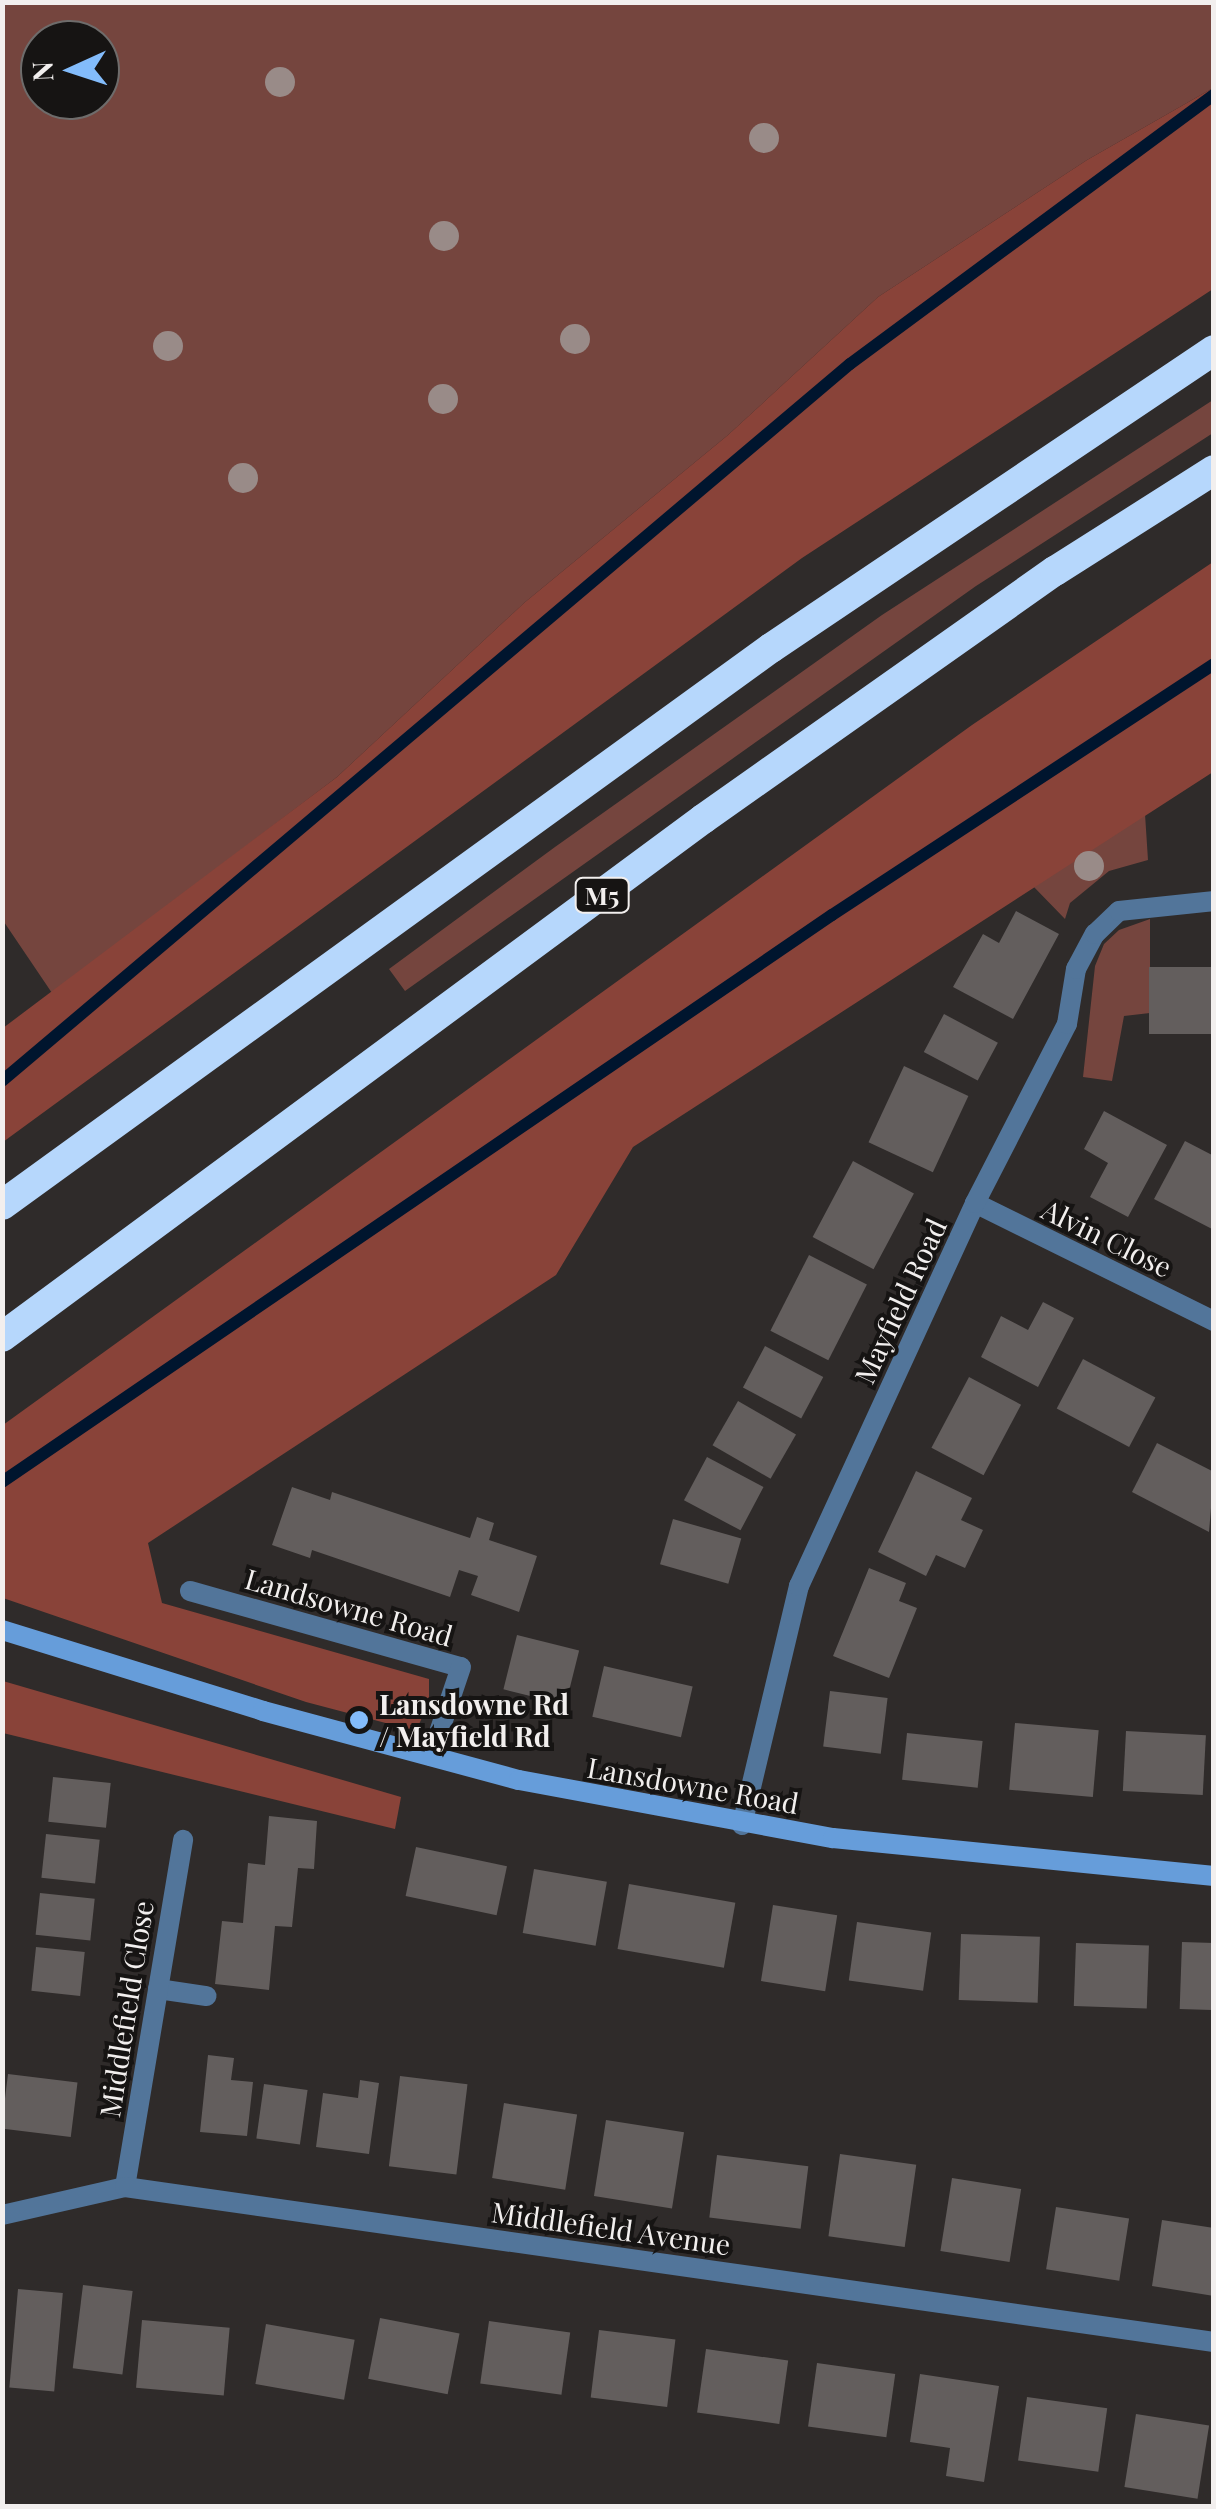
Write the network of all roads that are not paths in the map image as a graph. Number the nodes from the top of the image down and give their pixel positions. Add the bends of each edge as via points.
1 (1214, 350) edge
2 (1214, 470) edge
3 (1214, 901) edge
4 (976, 1204) junction
5 (2, 1205) edge
6 (1214, 1321) edge
7 (2, 1337) edge
8 (190, 1591) dead end
9 (2, 1630) edge
10 (430, 1756) junction
11 (742, 1825) junction
12 (182, 1840) dead end
13 (1214, 1876) edge
14 (158, 1989) junction
15 (206, 1996) dead end
16 (125, 2187) junction
17 (2, 2215) edge
18 (1214, 2342) edge

1 - 5 highway via 772,648
2 - 7 highway, M5 via 1055,571 703,820
3 - 4 street, Mayfield Road via 1119,911 1095,934 1076,969 1067,1024
4 - 6 street, Alvin Close
4 - 11 street, Mayfield Road via 799,1586
8 - 10 street, Landsowne Road via 461,1667
9 - 10 street, Lansdowne Road
10 - 11 street, Lansdowne Road
11 - 13 street, Lansdowne Road
12 - 14 street, Middlefield Close
14 - 15 street
14 - 16 street, Middlefield Close
16 - 17 street, Middlefield Avenue
16 - 18 street, Middlefield Avenue

